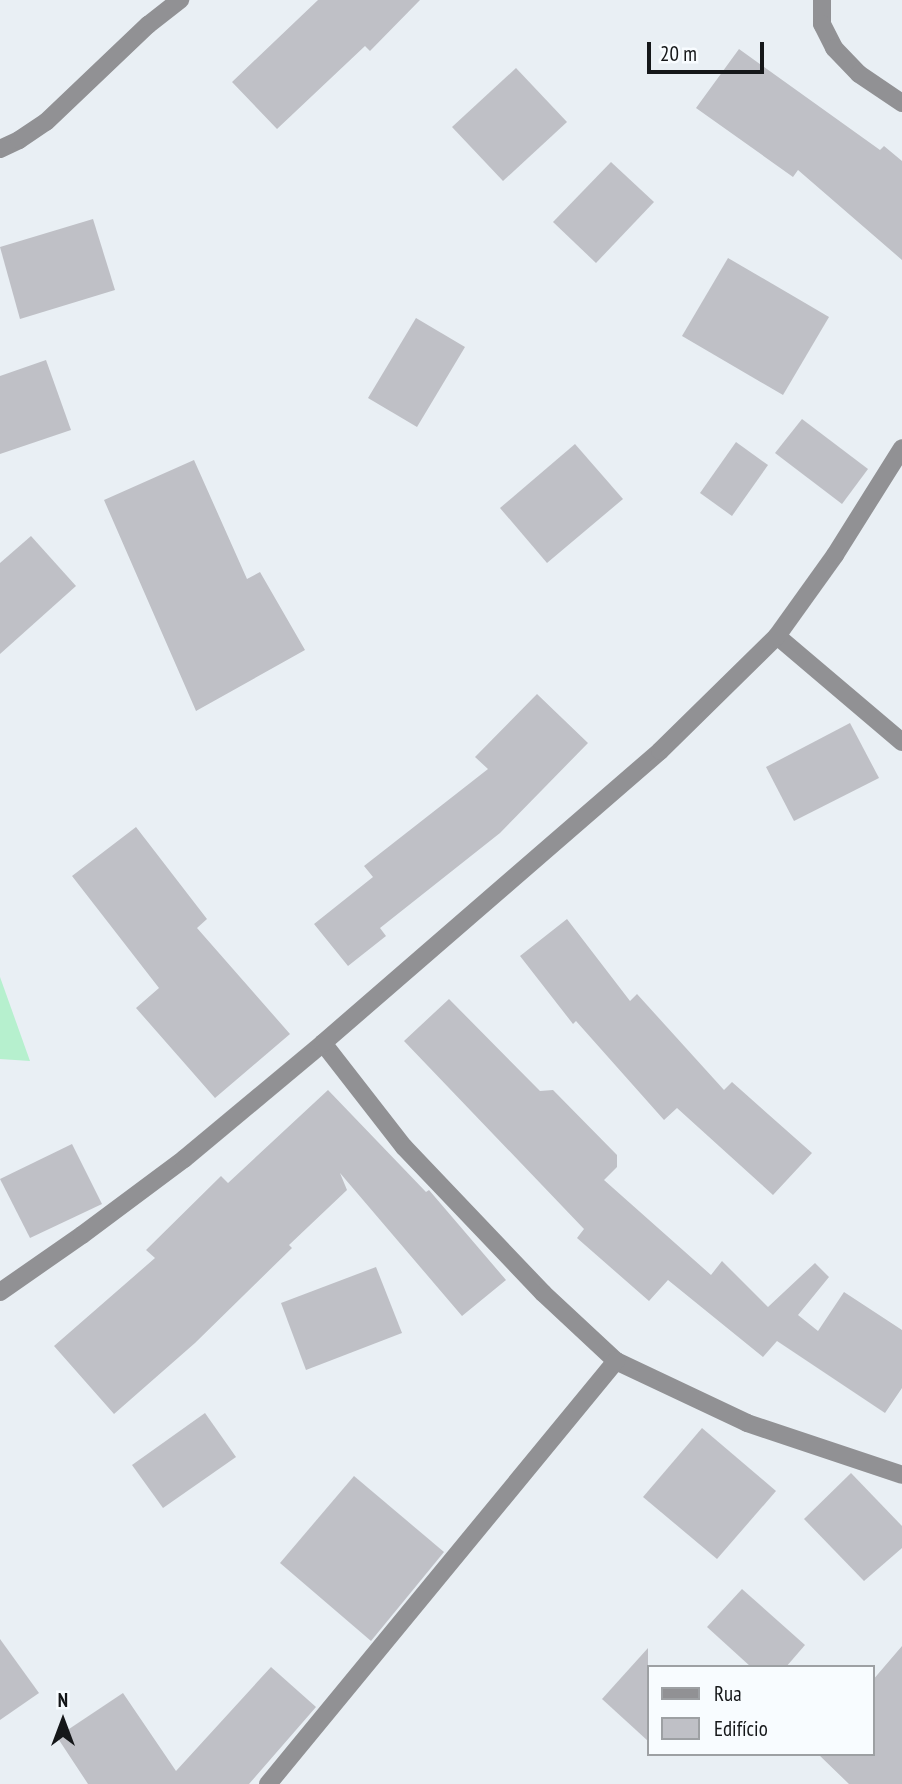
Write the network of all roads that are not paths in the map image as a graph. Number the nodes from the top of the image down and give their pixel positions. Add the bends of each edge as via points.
1 (180, 0) edge
2 (822, 0) edge
3 (902, 103) edge
4 (0, 149) edge
5 (902, 448) edge
6 (777, 636) junction
7 (902, 742) edge
8 (323, 1043) junction
9 (0, 1292) edge
10 (616, 1361) junction
11 (902, 1475) edge
12 (268, 1784) edge

1 - 4 street via 46,122
2 - 3 street via 822,24 834,48 859,74
5 - 6 street
6 - 7 street
6 - 8 street via 660,751
8 - 9 street via 184,1158
8 - 10 street via 404,1147 543,1293
10 - 11 street via 747,1423
10 - 12 street

